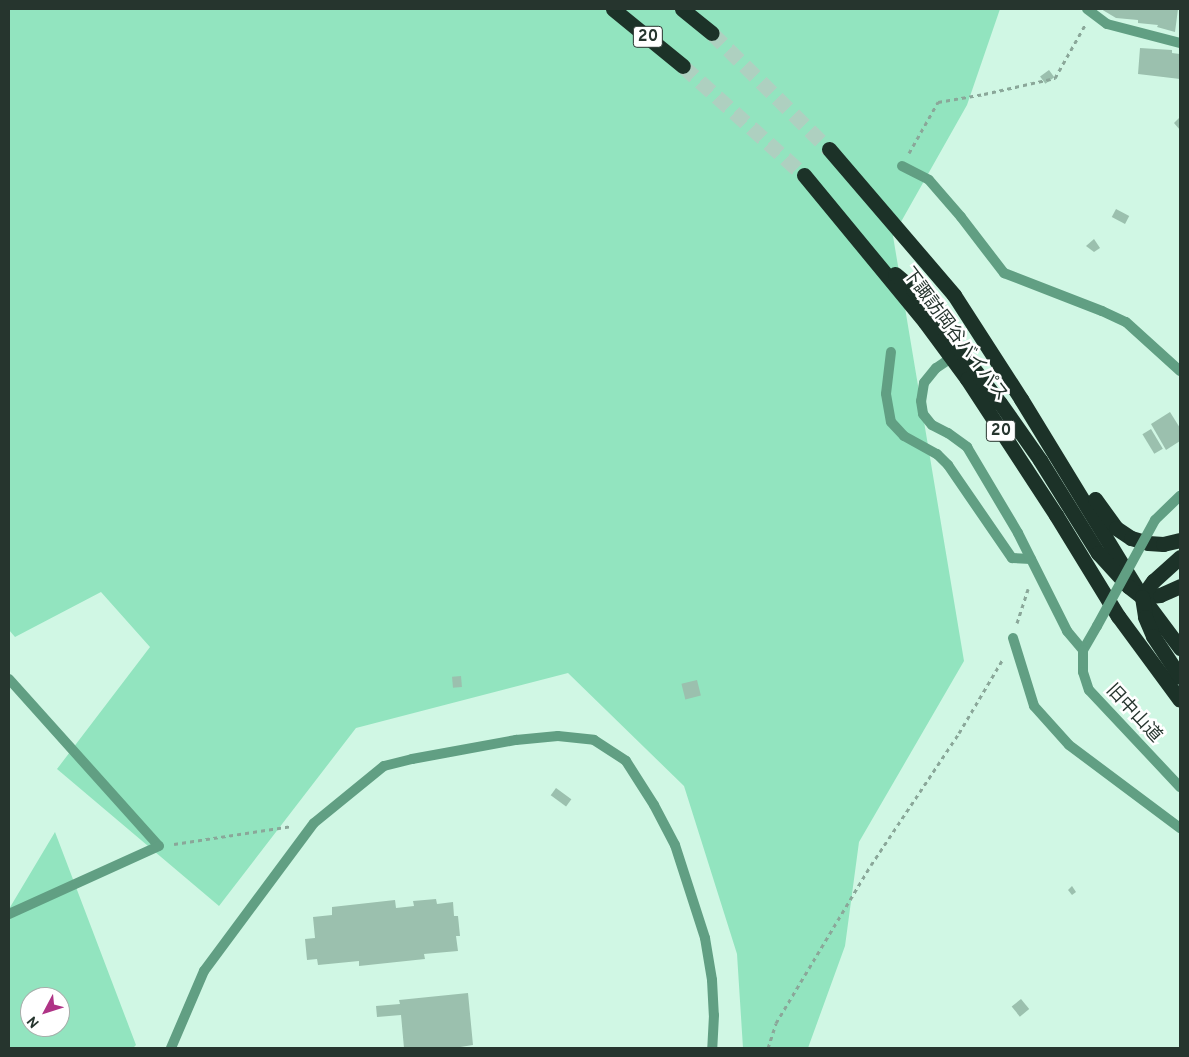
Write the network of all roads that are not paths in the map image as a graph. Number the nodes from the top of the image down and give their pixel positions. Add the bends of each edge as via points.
1 (613, 9) edge
2 (682, 9) edge
3 (1089, 11) edge
4 (712, 33) tunnel mouth
5 (1180, 43) edge
6 (683, 66) tunnel mouth
7 (829, 149) tunnel mouth
8 (902, 166) road end
9 (804, 175) tunnel mouth
10 (864, 246) junction
11 (891, 352) dead end
12 (951, 358) junction
13 (1180, 371) edge
14 (1021, 399) junction
15 (1180, 496) edge
16 (1180, 540) edge
17 (1180, 557) edge
18 (1033, 563) junction
19 (1180, 586) edge
20 (1142, 596) junction
21 (1013, 638) road end
22 (1180, 648) edge
23 (1083, 650) junction
24 (1180, 677) edge
25 (9, 679) edge
26 (1180, 700) edge
27 (1180, 787) edge
28 (1180, 828) edge
29 (9, 914) edge
30 (171, 1048) edge
31 (712, 1048) edge

1 - 6 highway, 20
2 - 4 highway, 20
3 - 5 street via 1106,24
7 - 14 highway, 下諏訪岡谷バイパス / 20 via 954,295
8 - 13 street via 929,180 1004,273 1126,322
9 - 10 highway, 下諏訪岡谷バイパス / 20
10 - 12 highway, 下諏訪岡谷バイパス / 20
10 - 20 highway via 913,289 1028,444 1098,552 1128,586
11 - 18 street via 886,394 891,422 904,436 937,454 948,465 1012,558
12 - 18 street via 936,368 924,383 923,414 932,425 967,447
12 - 26 highway, 下諏訪岡谷バイパス / 20 via 1056,515 1118,616
14 - 16 highway via 1053,434 1116,528 1131,538 1148,543
14 - 20 highway, 下諏訪岡谷バイパス / 20
15 - 23 street, bridge via 1155,520
17 - 20 highway
18 - 23 street via 1067,631
19 - 20 highway via 1160,595
20 - 22 highway, 下諏訪岡谷バイパス / 20
20 - 24 highway via 1145,617 1153,636
21 - 28 street via 1034,706 1069,745
23 - 27 street, 旧中山道 via 1083,672 1089,690
25 - 29 street via 158,846
30 - 31 street via 204,971 314,823 384,766 516,740 558,736 594,740 626,761 675,845 705,938 712,989

